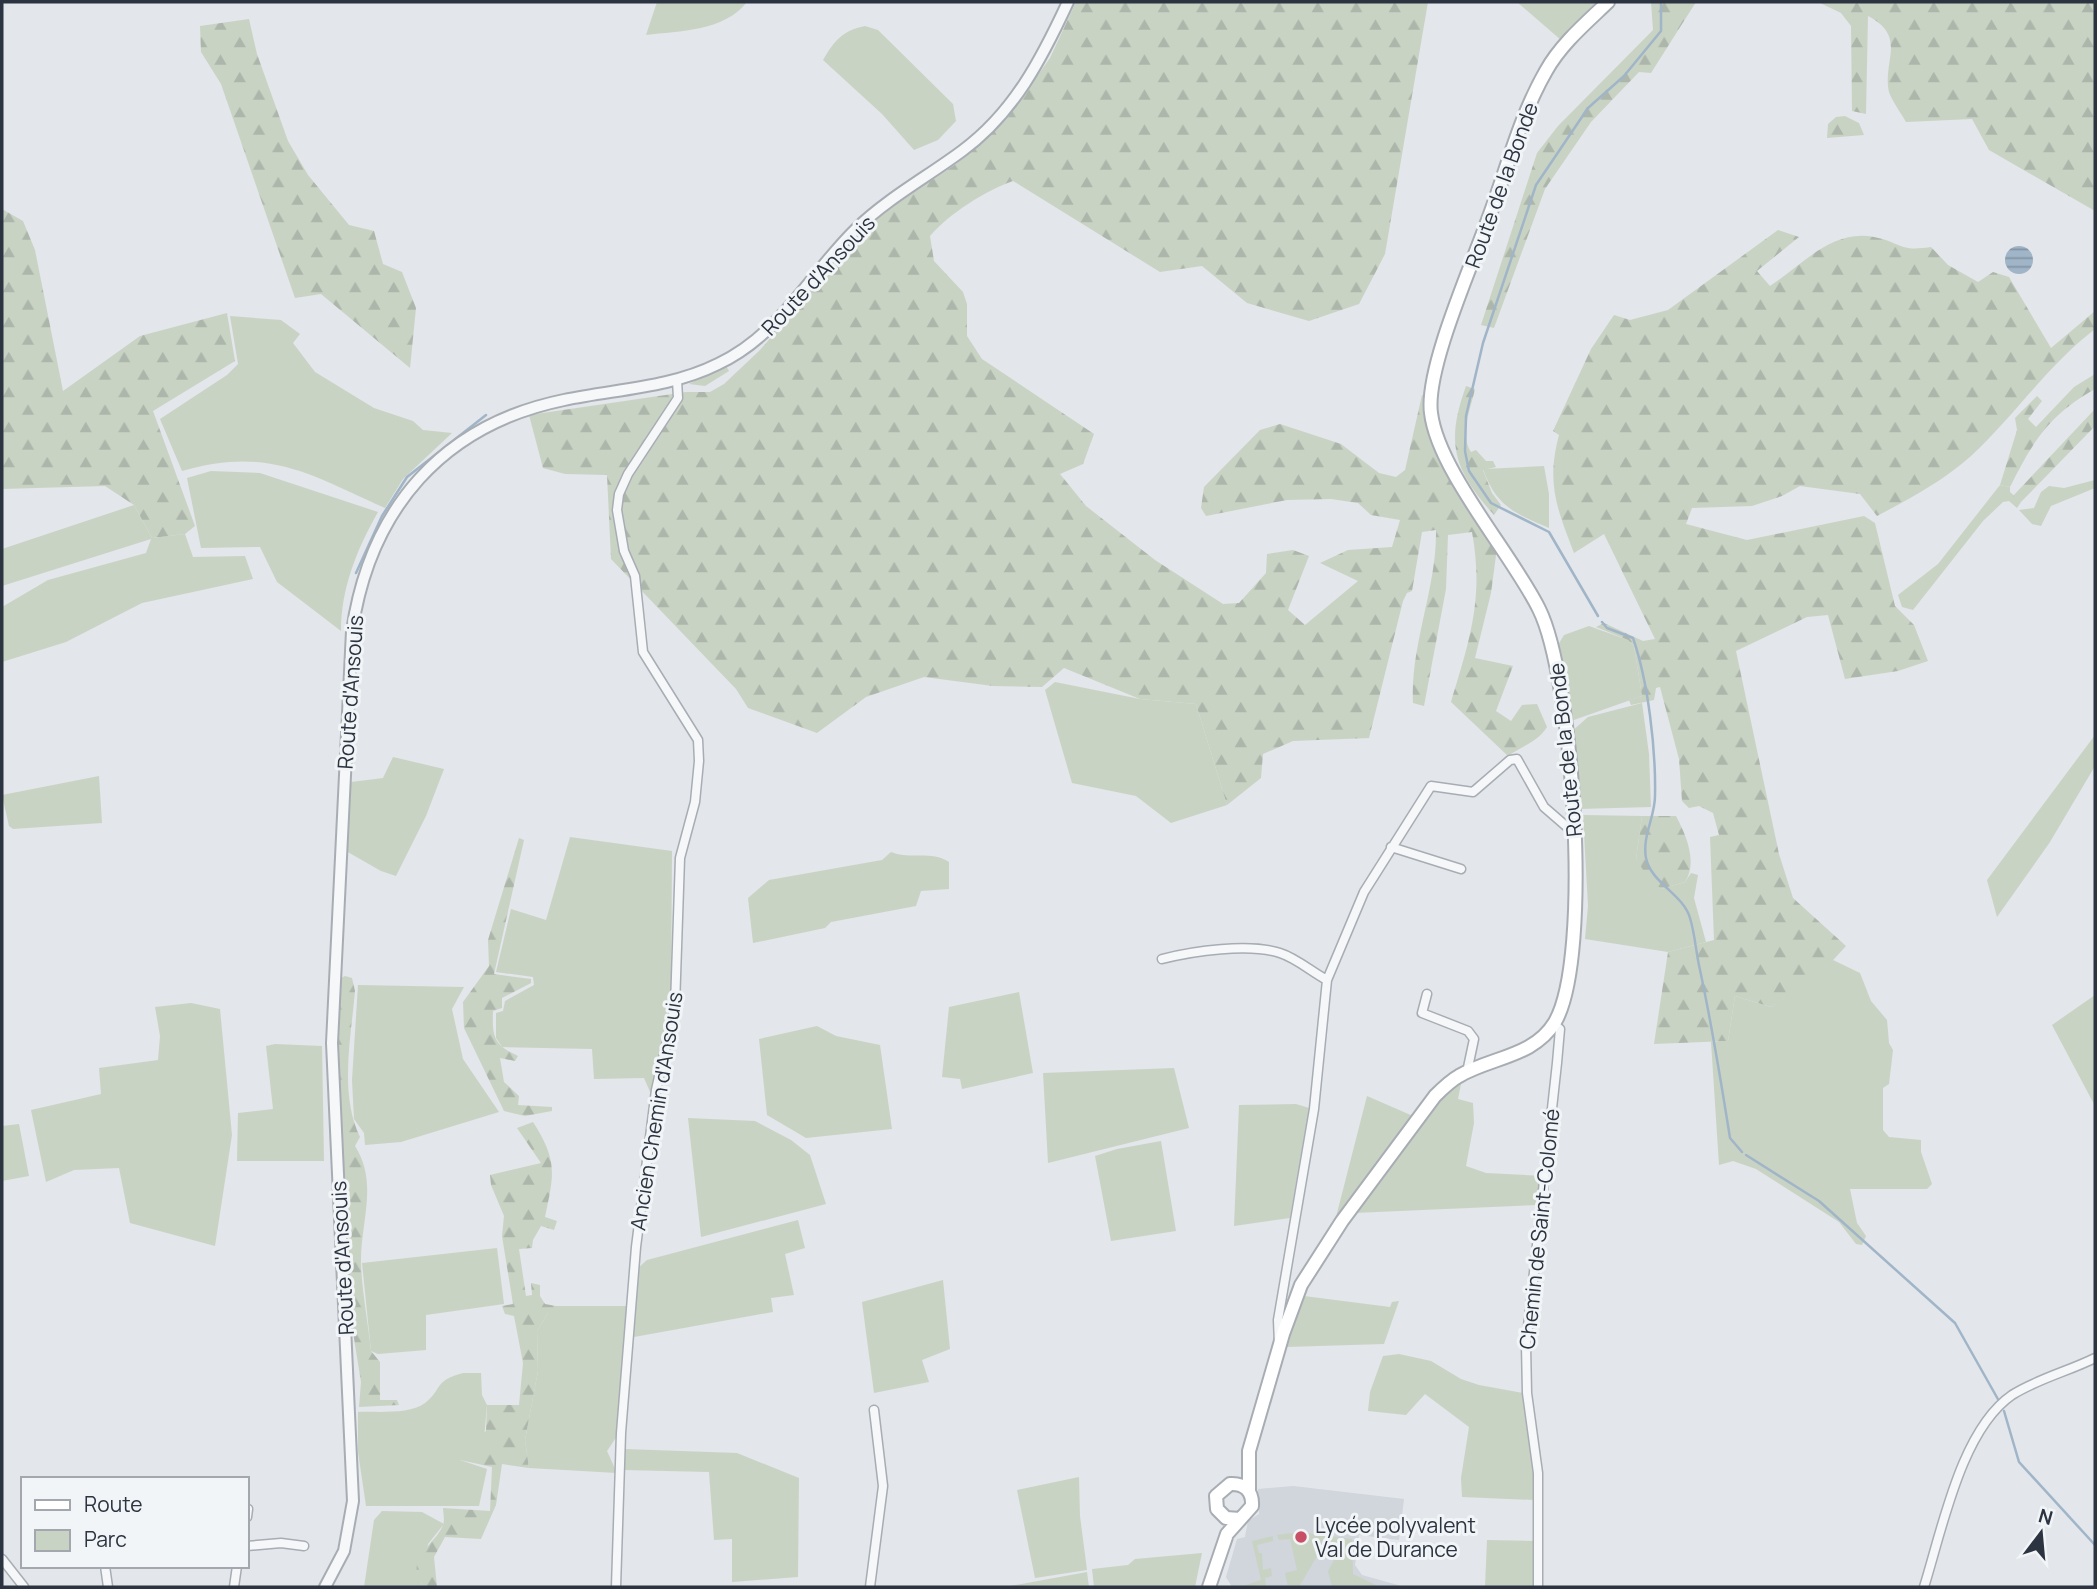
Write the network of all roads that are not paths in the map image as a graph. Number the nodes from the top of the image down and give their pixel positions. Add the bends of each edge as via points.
1 (1068, 2) edge
2 (1608, 2) edge
3 (677, 380) junction
4 (1574, 833) junction
5 (1391, 847) junction
6 (1461, 869) dead end
7 (1162, 959) dead end
8 (1327, 980) junction
9 (1427, 994) dead end
10 (1554, 1024) junction
11 (1544, 1035) junction
12 (1559, 1039) junction
13 (1467, 1072) junction
14 (1279, 1347) junction
15 (2095, 1358) edge
16 (874, 1410) dead end
17 (1249, 1451) junction
18 (1230, 1484) junction
19 (1249, 1490) junction
20 (1220, 1514) junction
21 (1240, 1519) junction
22 (248, 1546) edge
23 (304, 1546) dead end
24 (2, 1559) edge
25 (104, 1568) edge
26 (237, 1568) edge
27 (24, 1587) edge
28 (108, 1587) edge
29 (234, 1587) edge
30 (325, 1587) edge
31 (616, 1587) edge
32 (870, 1587) edge
33 (1203, 1587) edge
34 (1209, 1587) edge
35 (1538, 1587) edge
36 (1924, 1587) edge

1 - 3 street, Route d'Ansouis via 1033,73 980,136 856,228 786,313 753,344 717,365
2 - 4 main road, Route de la Bonde via 1568,41 1538,87 1442,349 1430,399 1439,441 1538,607 1551,638 1560,681
3 - 30 street, Route d'Ansouis via 534,407 475,432 430,467 397,506 364,574 352,631 332,1044 353,1501 344,1551
3 - 31 street, Ancien Chemin d'Ansouis via 678,398 628,474 617,510 624,551 637,584 643,652 698,740 699,761 695,802 680,858 675,1006 656,1090 636,1247 621,1433
4 - 5 street via 1544,807 1517,759 1473,792 1431,786
4 - 10 main road, Route de la Bonde via 1577,906 1563,1001
5 - 6 street
5 - 8 street via 1364,892
7 - 8 street via 1263,950 1282,953
8 - 14 street via 1314,1104 1278,1320
9 - 13 street via 1422,1013 1468,1031 1474,1039
10 - 11 main road, Route de la Bonde
10 - 12 street, Chemin de Saint-Colomé via 1560,1029
11 - 12 street
11 - 13 main road, Route de la Bonde via 1525,1050
12 - 35 street, Chemin de Saint-Colomé via 1526,1345 1538,1473
13 - 14 main road, Route de la Bonde via 1435,1096 1315,1261
14 - 17 main road, Route de la Bonde
15 - 36 street via 2012,1395 1984,1424 1962,1469
16 - 32 street via 883,1486
17 - 18 main road, Route de la Bonde
17 - 19 main road, Route de la Bonde
18 - 19 main road
18 - 20 main road via 1216,1496
19 - 21 main road via 1252,1506
20 - 21 main road
20 - 33 main road via 1220,1535
21 - 34 main road via 1223,1542
22 - 23 street
24 - 27 street
25 - 28 street
26 - 29 street

